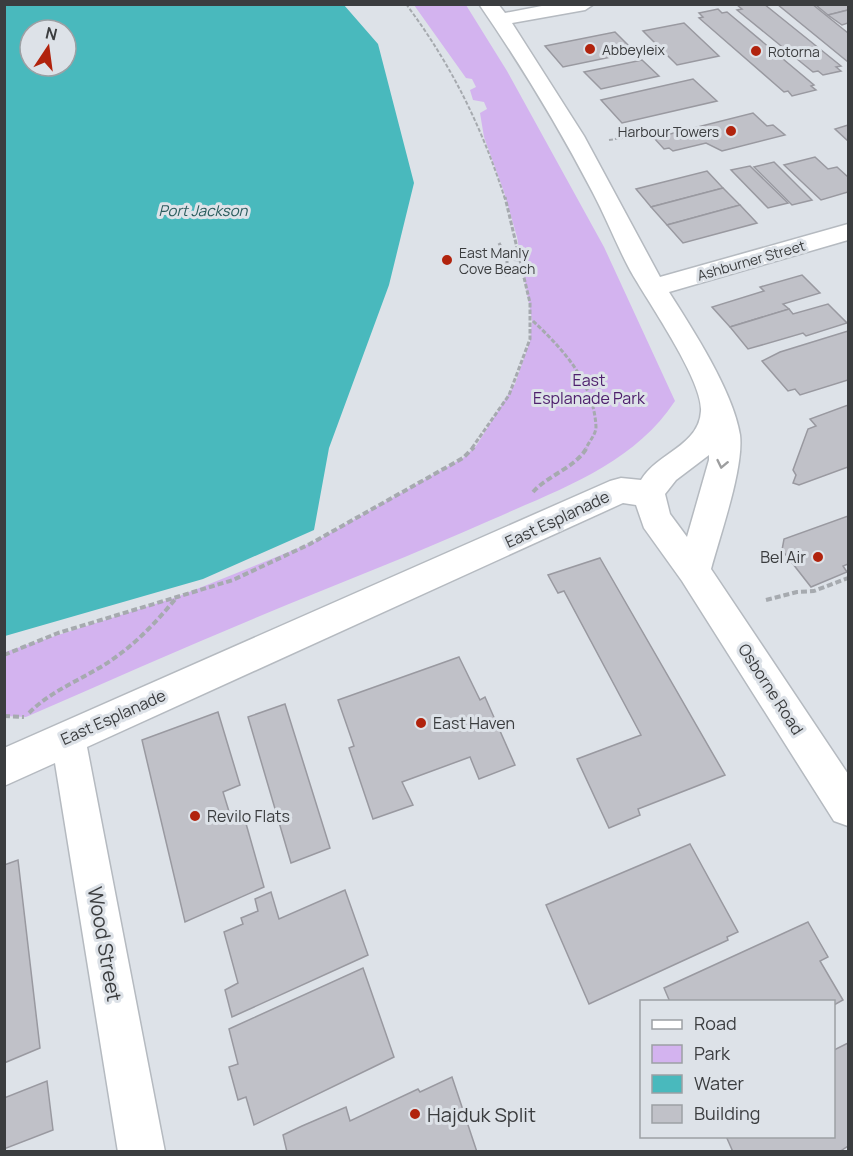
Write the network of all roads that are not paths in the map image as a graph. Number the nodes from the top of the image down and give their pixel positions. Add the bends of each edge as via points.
1 (585, 4) edge
2 (494, 12) edge
3 (849, 232) edge
4 (653, 288) junction
5 (716, 407) junction
6 (649, 494) junction
7 (694, 571) junction
8 (66, 738) junction
9 (4, 768) edge
10 (849, 807) edge
11 (142, 1152) edge

1 - 2 street
2 - 4 street via 548,92
3 - 4 street, Ashburner Street
4 - 5 street via 706,378
5 - 6 street via 713,430 701,447 654,480
5 -> 7 street via 725,435 724,460
6 - 7 street, Osborne Road via 655,519
6 - 8 street, East Esplanade via 621,490
7 - 10 street, Osborne Road
8 - 9 street, East Esplanade
8 - 11 street, Wood Street

